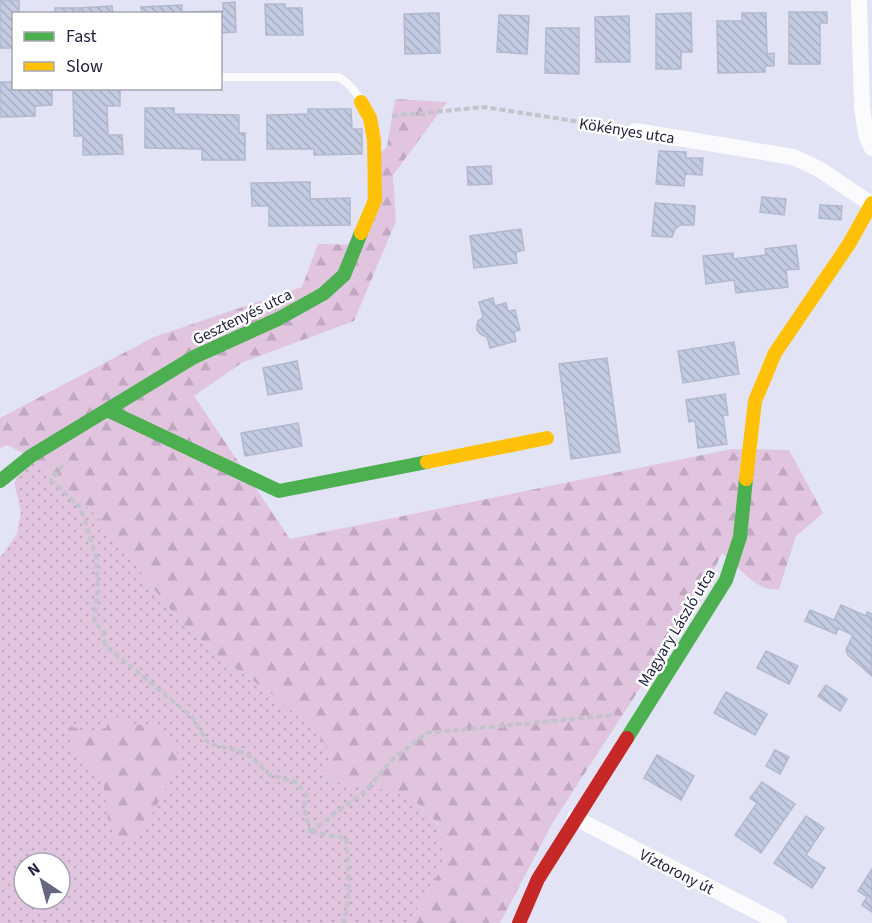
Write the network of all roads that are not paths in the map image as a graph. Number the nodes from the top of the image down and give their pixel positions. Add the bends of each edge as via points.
1 (859, 0) edge
2 (222, 77) edge
3 (362, 102) joint
4 (635, 131) road end
5 (872, 148) edge
6 (871, 203) edge
7 (107, 410) junction
8 (547, 438) dead end
9 (0, 481) edge
10 (575, 818) junction
11 (519, 923) edge
12 (779, 923) edge

1 - 5 street via 862,106
2 - 3 lane via 339,77 356,91
3 - 7 street, Gesztenyés utca via 374,140 375,200 344,275 323,294 194,357
4 - 6 street, Kökényes utca via 793,158 819,169
6 - 10 street, Magyary László utca via 849,244 775,353 755,401 740,537 726,580
7 - 8 street via 279,491
7 - 9 street, Gesztenyés utca via 31,456
10 - 11 street, Magyary László utca via 537,879
10 - 12 street, Víztorony út

